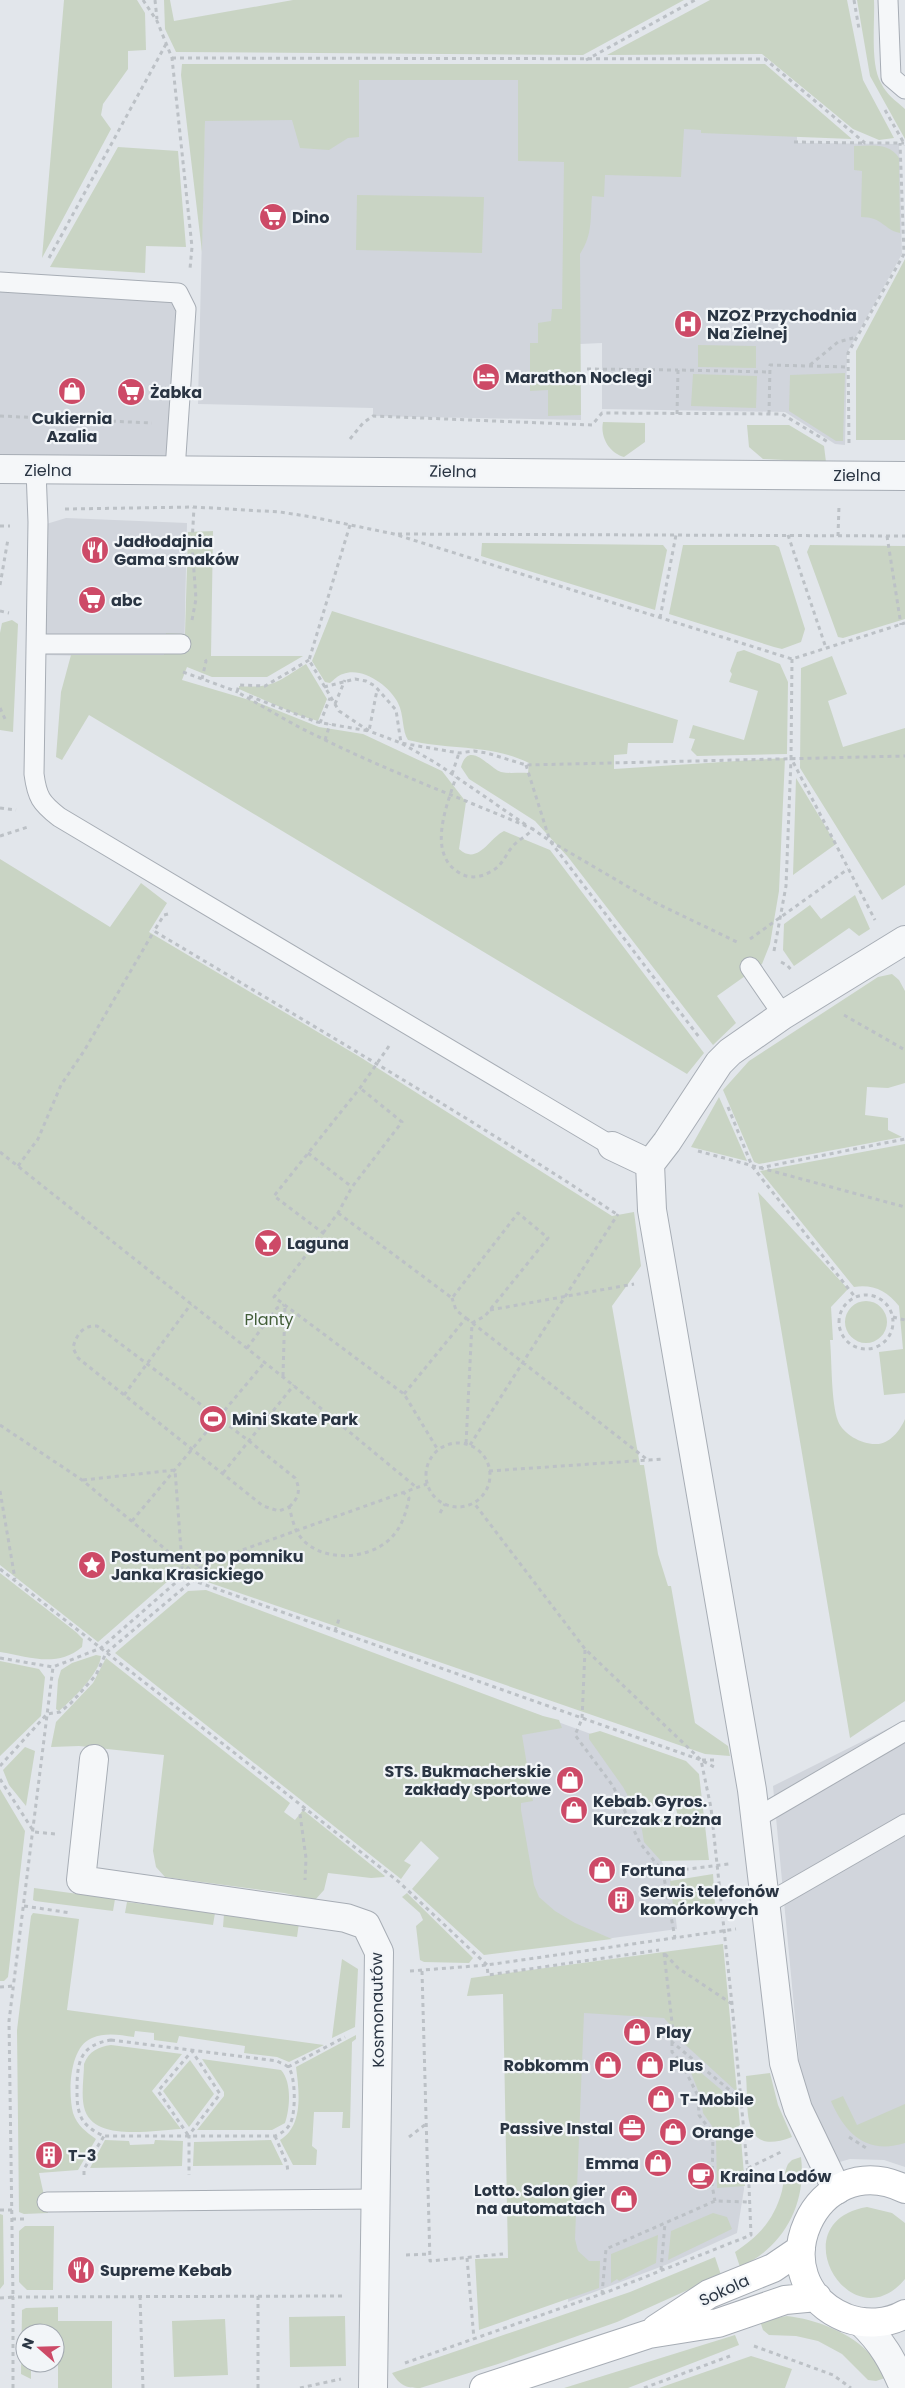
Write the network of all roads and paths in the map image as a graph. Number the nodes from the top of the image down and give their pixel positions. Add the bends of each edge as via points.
1 (144, 0) edge
2 (155, 0) edge
3 (695, 0) edge
4 (888, 0) edge
5 (157, 22) junction
6 (166, 44) junction
7 (172, 58) junction
8 (585, 60) junction
9 (905, 89) edge
10 (794, 142) dead end
11 (865, 143) junction
12 (46, 263) dead end
13 (0, 282) edge
14 (186, 309) junction
15 (857, 337) junction
16 (810, 366) junction
17 (848, 367) junction
18 (587, 369) dead end
19 (678, 370) junction
20 (770, 372) junction
21 (677, 414) junction
22 (769, 414) junction
23 (0, 416) edge
24 (178, 424) junction
25 (349, 441) dead end
26 (834, 446) dead end
27 (841, 446) dead end
28 (849, 446) junction
29 (858, 446) dead end
30 (0, 470) edge
31 (36, 470) junction
32 (175, 470) junction
33 (905, 476) edge
34 (194, 507) junction
35 (63, 519) dead end
36 (38, 522) junction
37 (350, 525) junction
38 (0, 526) edge
39 (10, 526) junction
40 (394, 534) junction
41 (676, 535) junction
42 (788, 536) junction
43 (887, 536) junction
44 (905, 536) edge
45 (0, 585) edge
46 (660, 618) junction
47 (905, 623) edge
48 (900, 625) junction
49 (36, 644) junction
50 (181, 644) joint
51 (826, 648) junction
52 (792, 659) junction
53 (308, 660) junction
54 (176, 670) dead end
55 (345, 680) junction
56 (324, 687) junction
57 (377, 690) junction
58 (237, 692) junction
59 (330, 698) junction
60 (334, 705) junction
61 (320, 723) junction
62 (330, 724) junction
63 (369, 731) junction
64 (326, 740) junction
65 (401, 743) junction
66 (459, 753) junction
67 (905, 756) edge
68 (791, 758) junction
69 (526, 766) junction
70 (452, 774) junction
71 (456, 777) junction
72 (451, 794) junction
73 (533, 829) junction
74 (550, 841) junction
75 (848, 869) junction
76 (203, 903) junction
77 (780, 919) junction
78 (154, 931) junction
79 (742, 944) dead end
80 (897, 945) edge
81 (774, 949) dead end
82 (750, 966) dead end
83 (843, 1014) dead end
84 (783, 1015) junction
85 (905, 1050) edge
86 (377, 1063) junction
87 (719, 1063) junction
88 (360, 1088) junction
89 (727, 1105) dead end
90 (905, 1140) edge
91 (612, 1146) joint
92 (695, 1151) dead end
93 (0, 1152) edge
94 (308, 1153) junction
95 (650, 1164) junction
96 (18, 1166) junction
97 (752, 1166) junction
98 (758, 1168) junction
99 (352, 1187) junction
100 (905, 1207) edge
101 (338, 1213) junction
102 (323, 1233) junction
103 (664, 1279) junction
104 (567, 1295) junction
105 (855, 1297) junction
106 (452, 1298) junction
107 (191, 1304) junction
108 (285, 1304) junction
109 (490, 1310) junction
110 (893, 1317) junction
111 (466, 1318) junction
112 (905, 1320) edge
113 (472, 1323) junction
114 (246, 1348) junction
115 (265, 1362) junction
116 (524, 1362) junction
117 (148, 1363) junction
118 (283, 1377) junction
119 (294, 1385) junction
120 (404, 1394) junction
121 (124, 1395) junction
122 (218, 1417) junction
123 (0, 1425) edge
124 (249, 1441) junction
125 (468, 1445) junction
126 (192, 1449) junction
127 (438, 1450) junction
128 (175, 1470) junction
129 (489, 1472) junction
130 (223, 1473) junction
131 (82, 1480) junction
132 (427, 1484) junction
133 (417, 1487) junction
134 (0, 1491) edge
135 (403, 1492) junction
136 (474, 1502) junction
137 (445, 1504) junction
138 (289, 1507) junction
139 (440, 1514) dead end
140 (132, 1522) junction
141 (296, 1531) junction
142 (168, 1551) junction
143 (182, 1558) junction
144 (182, 1563) junction
145 (202, 1567) junction
146 (0, 1569) edge
147 (192, 1572) junction
148 (182, 1577) junction
149 (15, 1580) junction
150 (192, 1581) junction
151 (339, 1619) dead end
152 (335, 1631) junction
153 (101, 1648) junction
154 (585, 1649) junction
155 (106, 1653) junction
156 (0, 1658) edge
157 (53, 1667) junction
158 (47, 1714) junction
159 (582, 1719) junction
160 (905, 1731) edge
161 (94, 1759) dead end
162 (701, 1760) junction
163 (0, 1766) edge
164 (0, 1779) edge
165 (305, 1808) junction
166 (756, 1818) junction
167 (905, 1824) edge
168 (34, 1832) junction
169 (85, 1837) junction
170 (717, 1865) junction
171 (663, 1872) junction
172 (766, 1904) junction
173 (304, 1912) junction
174 (724, 1931) junction
175 (675, 1938) junction
176 (652, 1941) junction
177 (659, 1950) junction
178 (664, 1953) junction
179 (487, 1965) junction
180 (379, 1970) junction
181 (422, 1971) junction
182 (14, 1986) junction
183 (0, 1987) edge
184 (732, 2004) junction
185 (379, 2018) junction
186 (672, 2042) junction
187 (192, 2051) junction
188 (288, 2067) junction
189 (740, 2099) junction
190 (744, 2132) junction
191 (844, 2132) dead end
192 (713, 2134) junction
193 (188, 2136) junction
194 (788, 2148) dead end
195 (871, 2150) dead end
196 (748, 2168) junction
197 (905, 2189) edge
198 (837, 2190) junction
199 (377, 2199) junction
200 (189, 2201) junction
201 (715, 2201) junction
202 (48, 2202) dead end
203 (749, 2202) junction
204 (0, 2210) edge
205 (12, 2210) junction
206 (12, 2219) junction
207 (23, 2219) dead end
208 (665, 2223) junction
209 (801, 2249) junction
210 (503, 2254) dead end
211 (467, 2258) junction
212 (661, 2270) junction
213 (602, 2294) junction
214 (140, 2296) junction
215 (258, 2296) junction
216 (345, 2296) dead end
217 (817, 2297) junction
218 (0, 2298) edge
219 (13, 2298) junction
220 (905, 2314) edge
221 (861, 2322) junction
222 (649, 2334) junction
223 (474, 2340) junction
224 (748, 2349) dead end
225 (739, 2352) dead end
226 (374, 2381) edge
227 (13, 2388) edge
228 (143, 2388) edge
229 (258, 2388) edge
230 (300, 2388) edge
231 (484, 2388) edge
232 (644, 2388) edge
233 (851, 2388) edge
234 (904, 2388) edge

1 - 5 path
2 - 5 path
3 - 8 path
4 - 9 lane via 891,77
5 - 6 path
6 - 7 path
6 - 12 path
7 - 8 path
7 - 14 path via 192,247
8 - 11 path via 765,58
10 - 11 path
11 - 15 path via 902,143 904,254
13 - 14 lane via 178,292
14 - 24 lane
15 - 16 path via 838,342
15 - 17 path via 848,353
16 - 17 path
16 - 20 path via 770,365
17 - 28 path
18 - 19 path
19 - 20 path
19 - 21 path
20 - 22 path
21 - 22 path
21 - 25 path via 602,413 592,425 373,416
22 - 26 path via 782,414
23 - 24 path
24 - 32 lane
27 - 28 path
28 - 29 path
30 - 31 street, Zielna
31 - 32 street, Zielna
31 - 36 lane
32 - 33 street, Zielna
34 - 35 path via 64,509
34 - 37 path via 280,512
34 - 50 path via 195,613
36 - 39 path
36 - 49 lane
37 - 40 path
37 - 53 path
38 - 39 path
39 - 45 path
40 - 41 path
40 - 46 path
41 - 42 path
41 - 46 path
42 - 43 path
42 - 51 path
43 - 44 path
43 - 48 path
46 - 52 path
47 - 48 path
48 - 51 path
49 - 50 lane
49 - 76 lane via 36,793 59,817
51 - 52 path
52 - 68 path
53 - 56 path
53 - 58 path via 265,686 238,685
54 - 58 path
55 - 56 path
55 - 57 path via 366,681
55 - 60 path
56 - 59 path
57 - 63 path
57 - 65 path via 396,710
58 - 61 path
58 - 64 path
59 - 60 path
59 - 61 path
60 - 63 path
61 - 62 path
62 - 63 path
62 - 64 path
63 - 65 path
64 - 72 path
65 - 66 path
65 - 70 path
66 - 69 path via 487,753
66 - 70 path
67 - 68 path
68 - 69 path
68 - 75 path
68 - 77 path via 786,886
69 - 74 path
70 - 71 path
71 - 72 path
71 - 73 path
72 - 73 path
72 - 73 path via 442,830 442,851 448,865 460,874 475,877 490,872
73 - 74 path
74 - 79 path via 654,902
74 - 87 path
75 - 77 path
75 - 80 path
76 - 78 path via 164,915
76 - 91 lane
77 - 81 path
78 - 86 path
78 - 96 path via 82,1056 61,1085 38,1139
80 - 84 street
82 - 84 lane
83 - 85 path
84 - 87 street
86 - 88 path
86 - 104 path via 618,1215
87 - 95 street
88 - 94 path
88 - 99 path via 402,1122
89 - 97 path
90 - 98 path
91 - 95 street
92 - 97 path
93 - 96 path
94 - 99 path
94 - 102 path via 274,1196
95 - 103 street via 652,1210
96 - 107 path
97 - 98 path
97 - 105 path
98 - 100 path
99 - 101 path
101 - 102 path
101 - 106 path
102 - 108 path via 274,1297
103 - 104 path
103 - 166 street
104 - 109 path
104 - 116 path
105 - 110 path via 868,1294 881,1299
105 - 110 path via 845,1304 839,1315 840,1330 852,1346 866,1350 880,1346 893,1331
106 - 109 path via 518,1213 548,1238
106 - 111 path via 456,1310
107 - 114 path
107 - 117 path
108 - 114 path via 277,1308
108 - 118 path
108 - 120 path
109 - 113 path
110 - 112 path
111 - 113 path
111 - 120 path
113 - 116 path
113 - 125 path
114 - 115 path
115 - 118 path
115 - 122 path
116 - 125 path
116 - 129 path via 649,1461
117 - 121 path
117 - 121 path via 97,1326 88,1326 80,1331 74,1341 74,1353
117 - 122 path
118 - 119 path
119 - 124 path
119 - 133 path
120 - 127 path
121 - 126 path
122 - 124 path
122 - 126 path
123 - 131 path
124 - 130 path
124 - 138 path via 295,1478 299,1495
125 - 127 path via 452,1444
125 - 129 path via 484,1456
126 - 128 path
126 - 130 path
127 - 132 path via 428,1465
128 - 131 path
128 - 140 path
128 - 143 path
129 - 136 path via 486,1489
130 - 138 path via 270,1510
131 - 140 path
132 - 133 path
132 - 137 path via 437,1500
133 - 135 path
134 - 149 path
135 - 141 path
135 - 141 path via 409,1498 401,1524 391,1538 365,1553 340,1556 327,1553 309,1544
136 - 137 path via 455,1507
136 - 154 path
137 - 139 path
138 - 141 path
140 - 142 path
141 - 145 path
142 - 143 path
142 - 144 path
143 - 144 path
143 - 145 path
144 - 147 path
144 - 148 path
145 - 147 path
146 - 149 path
147 - 148 path
148 - 150 path
148 - 153 path
149 - 153 path
150 - 152 path
150 - 155 path
151 - 152 path
152 - 159 path
153 - 155 path
153 - 157 path
154 - 159 path
154 - 162 path
155 - 158 path via 96,1675 71,1703 60,1712
155 - 165 path
156 - 157 path
157 - 158 path
158 - 163 path
158 - 168 path
159 - 162 path
159 - 171 path via 575,1735 613,1786 640,1843
160 - 166 lane
161 - 169 street, Kosmonautów
162 - 170 path via 711,1808
164 - 168 path
165 - 173 path via 300,1814 306,1858
165 - 179 path via 399,1882
166 - 172 street
167 - 172 lane
168 - 169 path
168 - 182 path
169 - 173 street, Kosmonautów via 81,1880
170 - 171 path
170 - 174 path
171 - 175 path
172 - 198 street via 784,2063 790,2088
173 - 180 street, Kosmonautów via 346,1918 366,1925 380,1952
174 - 175 path
174 - 184 path
175 - 176 path
176 - 177 path
176 - 179 path
177 - 178 path
177 - 179 path via 488,1975
178 - 184 path via 678,1968
178 - 186 path
179 - 181 path
180 - 181 path
180 - 185 street, Kosmonautów
181 - 211 path via 430,2261
182 - 183 path
182 - 205 path via 9,2021
184 - 189 path
185 - 188 path
185 - 199 street, Kosmonautów
186 - 189 path
186 - 192 path via 672,2052 698,2096 699,2114
187 - 188 path via 277,2061
187 - 193 path via 220,2094
187 - 193 path via 158,2091
187 - 193 path via 111,2040 90,2047 77,2067 77,2106 81,2118 95,2132 104,2136
188 - 193 path via 293,2078 295,2107 291,2123 284,2131 275,2136
189 - 190 path
190 - 192 path
190 - 196 path
191 - 195 path
192 - 201 path via 712,2185
193 - 200 path
194 - 196 path
196 - 203 path
197 - 198 street via 877,2181 856,2182
198 - 209 street via 814,2210 804,2229
199 - 200 lane
199 - 226 street, Kosmonautów
200 - 202 lane
201 - 203 path
201 - 208 path
203 - 212 path via 750,2235
204 - 205 path
205 - 206 path
206 - 207 path
206 - 219 path
208 - 212 path
208 - 213 path via 606,2249
209 - 217 street via 803,2269
209 - 222 street, Sokola via 779,2265 709,2294
210 - 211 path
211 - 223 path
212 - 213 path
213 - 223 path
214 - 215 path
214 - 219 path
214 - 228 path
215 - 216 path
215 - 229 path
217 - 221 street via 841,2316
217 - 222 street, Sokola via 785,2300 718,2323
218 - 219 path
219 - 227 path
220 - 221 street via 882,2322
221 - 234 street via 887,2350
222 - 231 street, Sokola
223 - 226 path
224 - 233 path via 756,2345 833,2375
225 - 232 path
226 - 230 path

